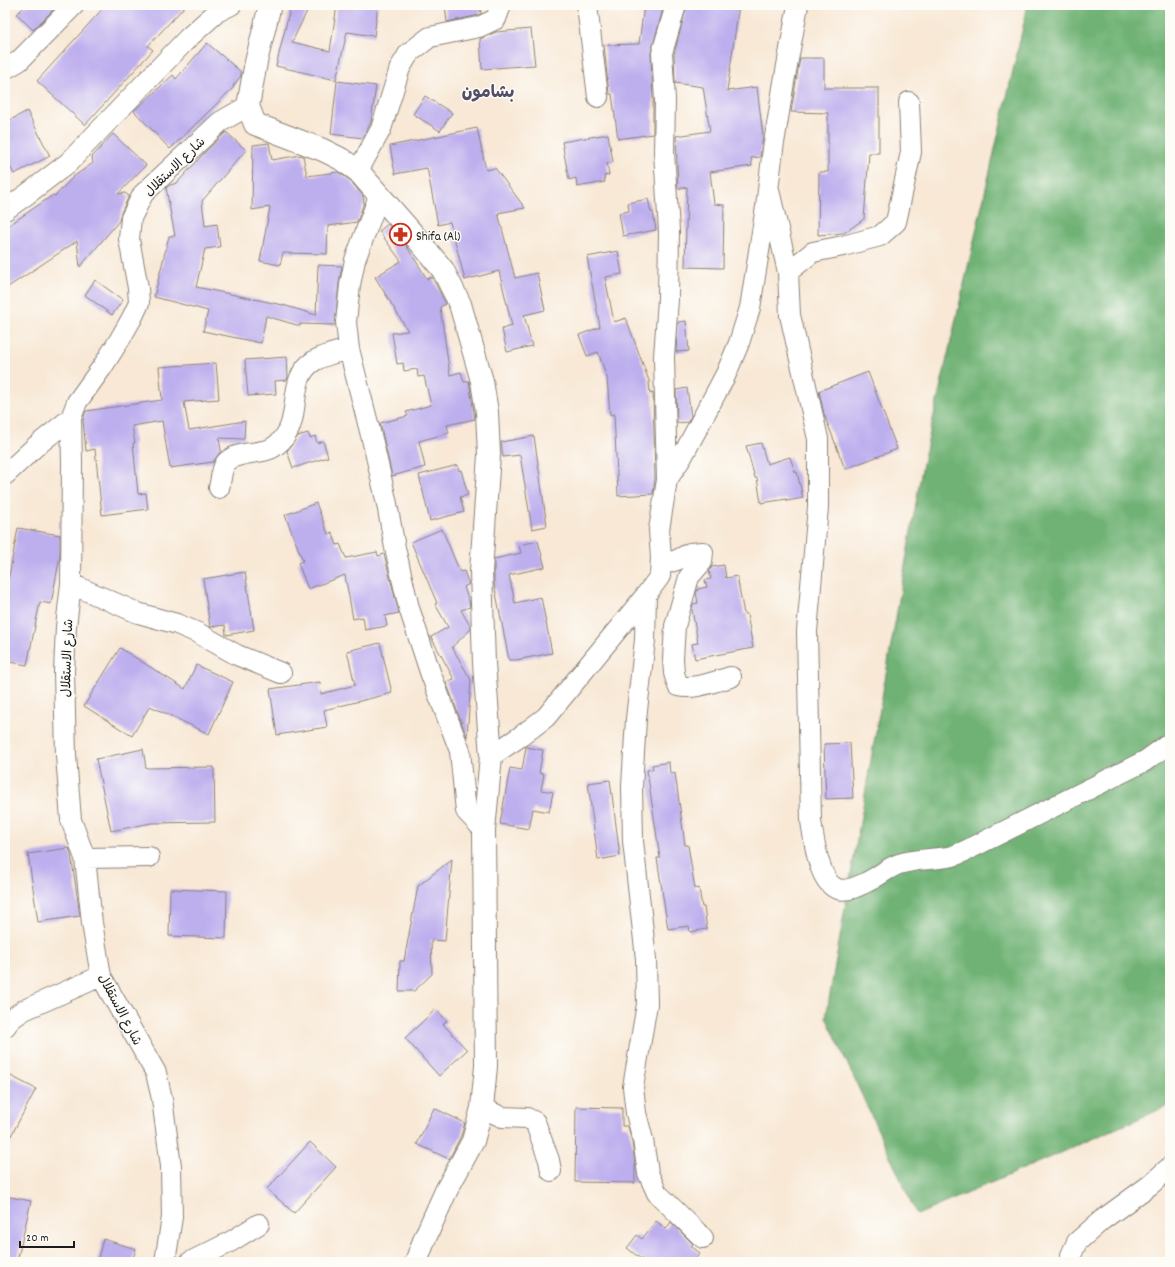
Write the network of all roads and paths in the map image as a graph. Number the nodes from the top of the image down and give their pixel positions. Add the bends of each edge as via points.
1 (74, 5) edge
2 (231, 5) edge
3 (270, 5) edge
4 (501, 5) edge
5 (588, 5) edge
6 (676, 5) edge
7 (798, 5) edge
8 (5, 69) edge
9 (598, 97) dead end
10 (909, 102) dead end
11 (248, 106) junction
12 (358, 171) junction
13 (769, 190) junction
14 (379, 196) junction
15 (5, 210) edge
16 (788, 272) junction
17 (349, 349) junction
18 (71, 418) junction
19 (5, 475) edge
20 (667, 480) junction
21 (219, 488) dead end
22 (661, 565) junction
23 (71, 584) junction
24 (646, 595) junction
25 (281, 673) dead end
26 (731, 677) dead end
27 (1170, 743) edge
28 (491, 756) junction
29 (484, 830) junction
30 (149, 857) dead end
31 (85, 858) junction
32 (101, 976) junction
33 (5, 1027) edge
34 (482, 1108) junction
35 (1170, 1168) edge
36 (551, 1171) dead end
37 (258, 1224) dead end
38 (703, 1238) dead end
39 (165, 1262) edge
40 (190, 1262) edge
41 (416, 1262) edge
42 (1071, 1262) edge

1 - 8 street via 19,61
2 - 15 street via 217,12 188,38 68,162
3 - 11 main road
4 - 12 street via 496,19 479,27 430,37 409,53 400,68 381,129
5 - 9 street
6 - 20 street via 662,53 669,231 664,357
7 - 13 street
10 - 16 street via 911,152 896,222 880,236 813,252
11 - 12 main road via 255,124 323,150
11 - 18 street, شارع الاستقلال via 220,122 143,194 131,218 129,239 139,303 120,339 77,402
12 - 14 main road
13 - 16 street
13 - 20 street via 750,308 739,342 726,374
14 - 17 street via 355,260 350,285 346,322
14 - 28 main road via 443,270 460,304 482,381 487,412 489,455 481,571
16 - 27 street via 790,315 818,439 818,506 807,631 811,821 821,870 831,886 852,889 907,861 953,856 968,850 1145,761
17 - 21 street via 315,360 307,367 299,377 293,415 283,438 268,450 235,456 228,460
17 - 29 street via 374,447 409,608 460,751 466,811
18 - 19 street
18 - 23 street, شارع الاستقلال
20 - 22 street via 659,530
22 - 24 street via 660,576
22 - 26 street via 703,552 702,562 689,577 675,626 673,660 678,686 685,688
23 - 25 street via 138,613 198,633 237,655
23 - 31 street, شارع الاستقلال via 64,672 66,755 71,820
24 - 28 street via 546,717
24 - 38 street via 645,640 632,786 633,841 646,959 647,1004 632,1087 648,1174 657,1194
28 - 29 main road
29 - 34 main road via 487,1032
30 - 31 street
31 - 32 street, شارع الاستقلال
32 - 33 street via 24,1010 11,1018
32 - 39 street, شارع الاستقلال via 156,1073 162,1099 171,1166 172,1217
34 - 36 street via 502,1117 527,1118 535,1122
34 - 41 main road via 473,1141 446,1191
35 - 42 street via 1077,1242
37 - 40 street via 230,1242

